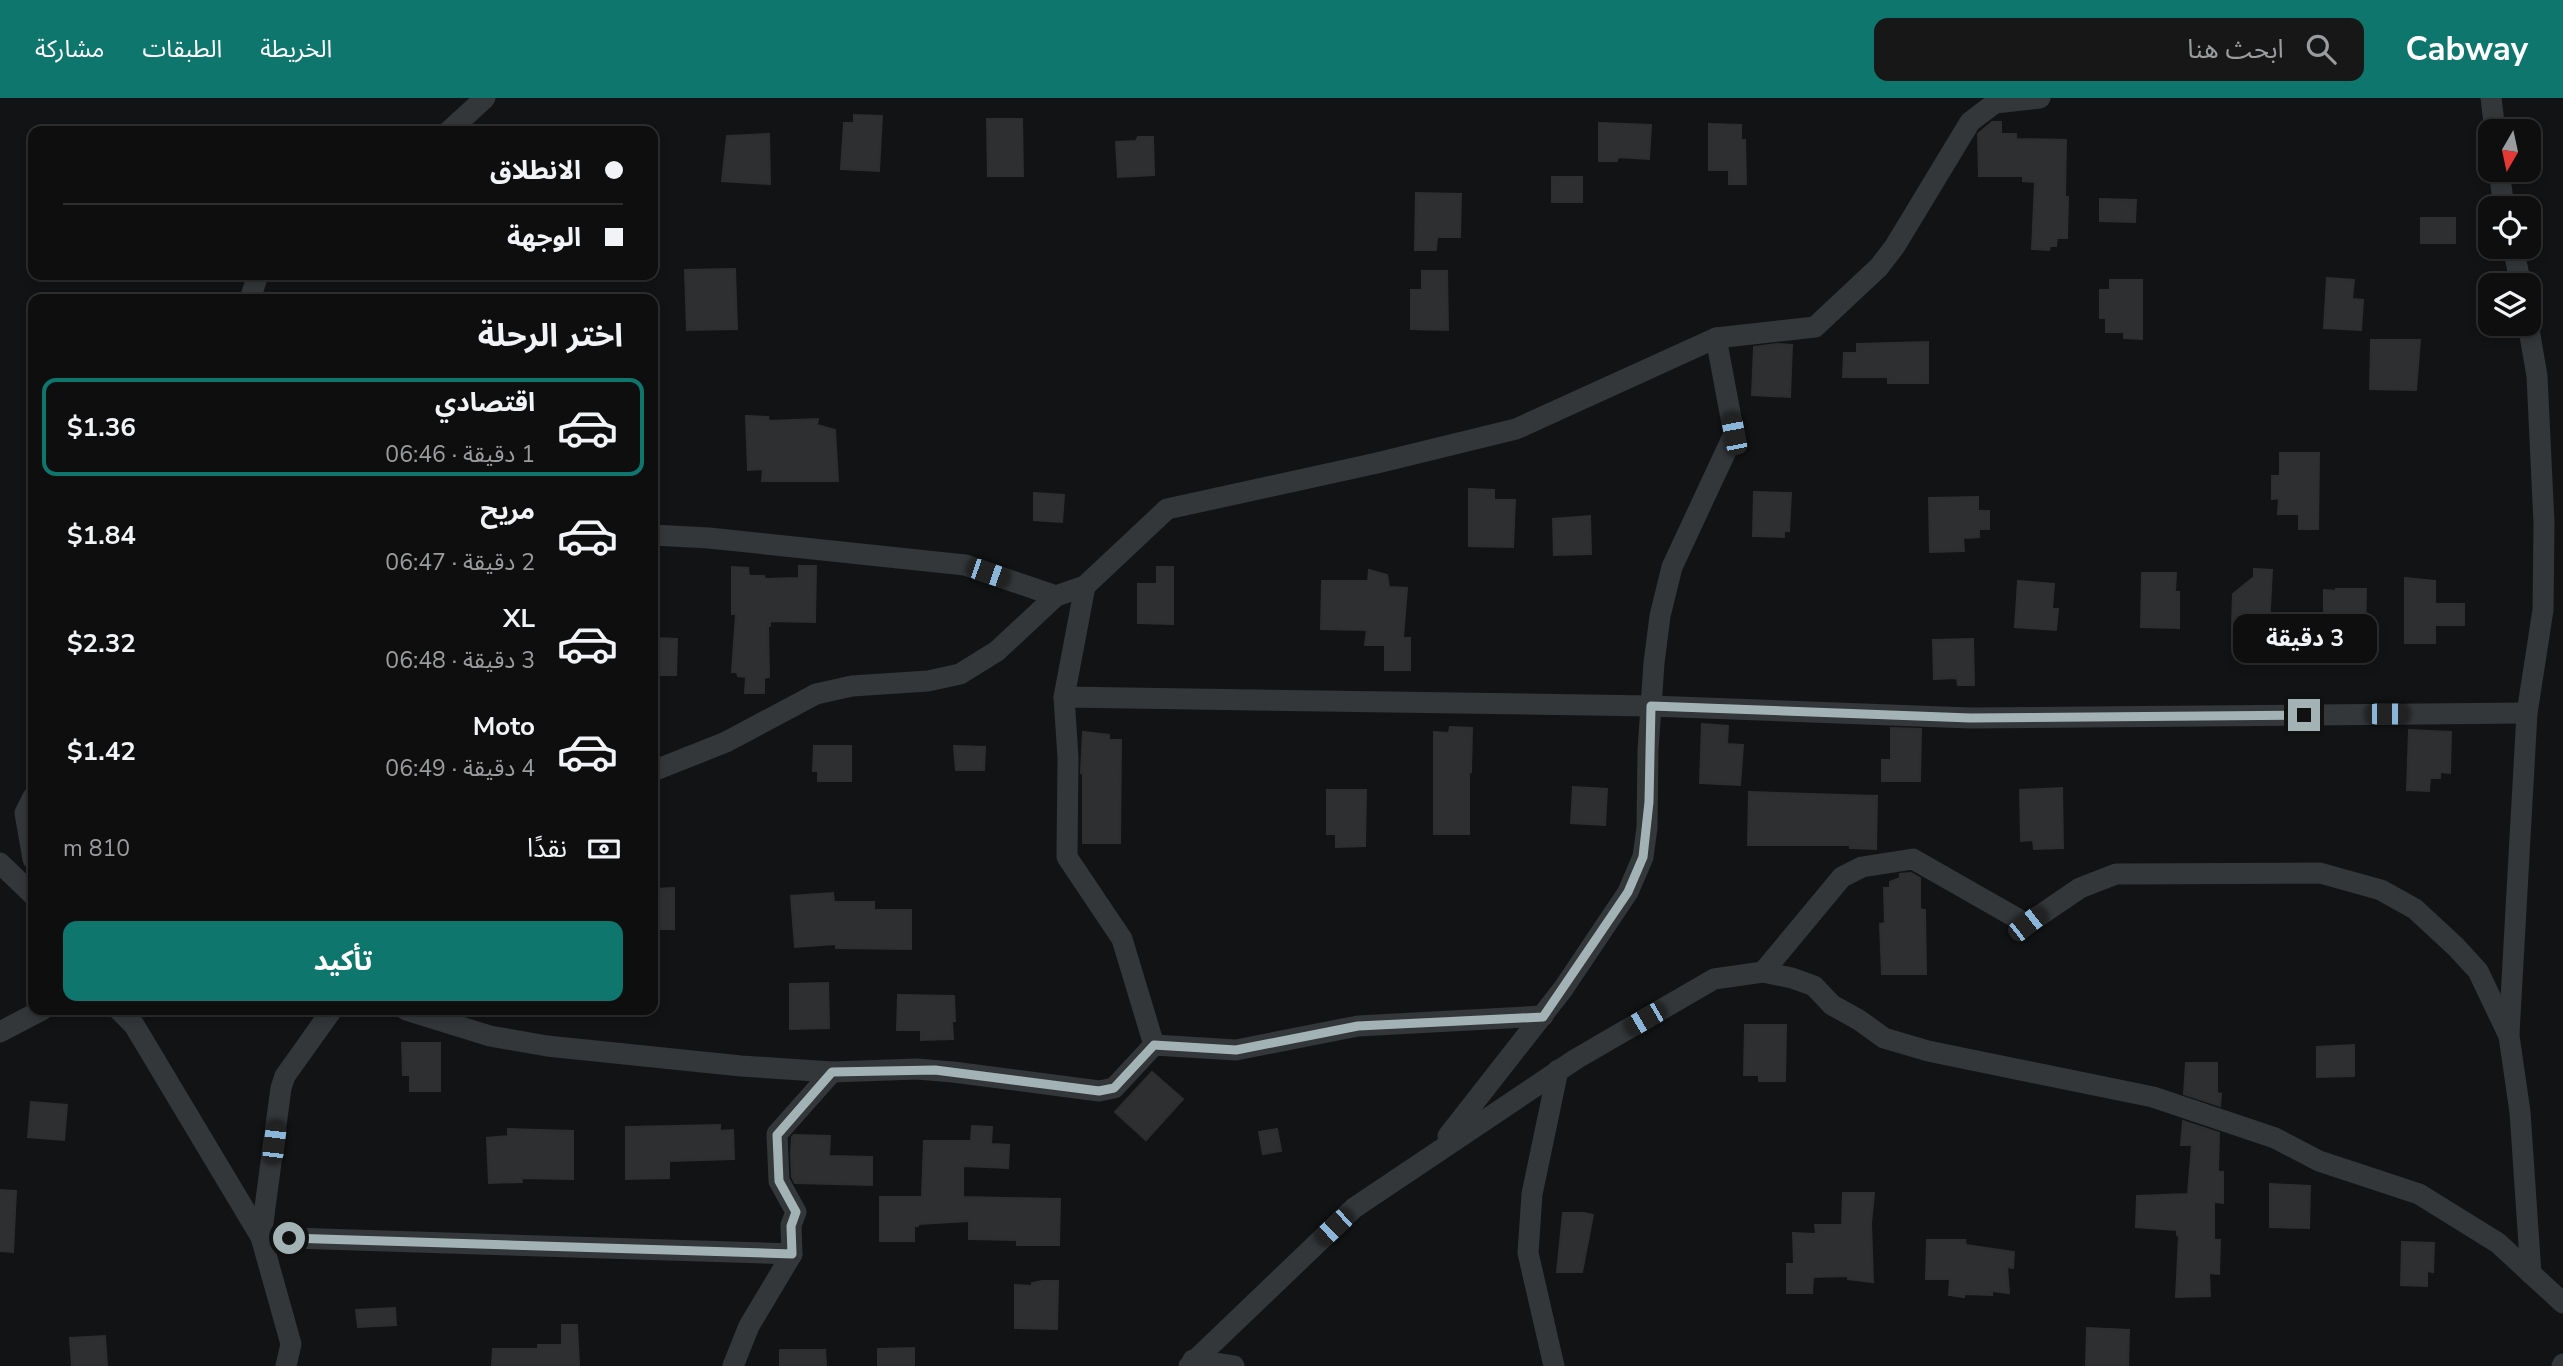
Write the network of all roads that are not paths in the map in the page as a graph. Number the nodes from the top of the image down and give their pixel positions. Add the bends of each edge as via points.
1 (485, 98) edge
2 (2040, 98) edge
3 (2491, 98) edge
4 (2494, 119) edge
5 (454, 126) edge
6 (2530, 336) edge
7 (1716, 338) junction
8 (658, 535) edge
9 (1085, 586) junction
10 (1056, 596) junction
11 (1064, 697) junction
12 (1651, 706) junction
13 (2527, 713) junction
14 (658, 769) edge
15 (28, 808) edge
16 (28, 826) edge
17 (0, 863) edge
18 (28, 890) edge
19 (1762, 972) junction
20 (32, 1015) edge
21 (124, 1015) edge
22 (328, 1015) edge
23 (421, 1015) edge
24 (1543, 1017) junction
25 (0, 1032) edge
26 (2509, 1036) junction
27 (1154, 1045) junction
28 (1558, 1070) junction
29 (832, 1072) junction
30 (1435, 1153) junction
31 (261, 1237) junction
32 (792, 1254) junction
33 (2531, 1274) junction
34 (2563, 1303) edge
35 (1191, 1363) edge
36 (286, 1366) edge
37 (733, 1366) edge
38 (1234, 1366) edge
39 (1555, 1366) edge

1 - 5 street
2 - 7 street via 1995,103 1970,122 1895,246 1815,327
3 - 4 street
6 - 13 street via 2537,376 2544,523 2543,610
7 - 9 street via 1516,429 1167,509
7 - 12 street via 1734,434 1672,567 1660,616
8 - 10 street via 965,565
9 - 10 street
9 - 11 street
10 - 14 street via 998,651 960,674 816,694 726,742
11 - 12 street
11 - 27 street via 1067,857 1122,939
12 - 13 street via 1970,718
12 - 24 street via 1643,857 1628,892
13 - 26 street
15 - 16 street
17 - 18 street
19 - 26 street via 1842,877 1862,867 1913,859 2027,924 2080,888 2116,874 2320,873 2381,890 2415,909 2478,971
19 - 28 street via 1714,979
19 - 33 street via 1814,985 1832,1005 1884,1038 2153,1097 2419,1194 2498,1243
20 - 25 street
21 - 31 street
22 - 31 street via 281,1088
23 - 29 street via 490,1036 547,1046
24 - 27 street via 1358,1026 1236,1050
24 - 30 street
26 - 33 street via 2520,1112
27 - 29 street via 1114,1088 1099,1091 917,1069
28 - 30 street
28 - 39 street via 1532,1194 1528,1253
29 - 32 street via 777,1135 779,1181 796,1212 791,1226
30 - 35 street via 1354,1208
31 - 32 street
31 - 36 street via 290,1344
32 - 37 street via 749,1326
33 - 34 street
35 - 38 street

